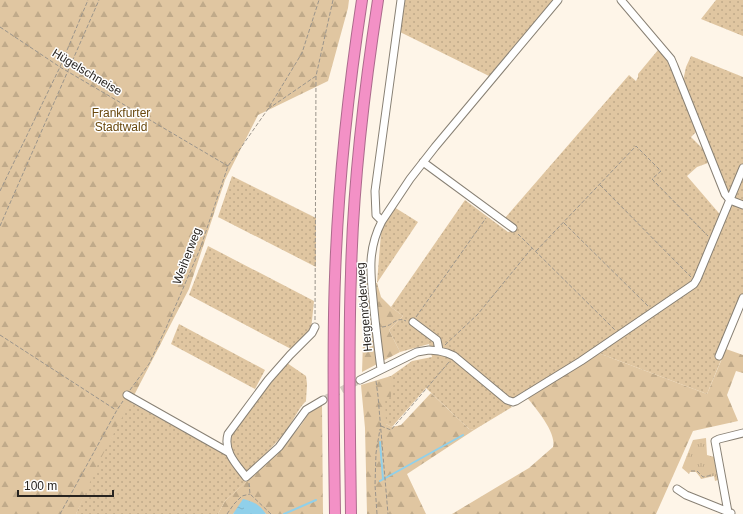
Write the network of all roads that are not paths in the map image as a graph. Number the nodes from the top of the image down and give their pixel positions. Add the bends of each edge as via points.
1 (362, 0) edge
2 (378, 0) edge
3 (401, 0) edge
4 (558, 0) edge
5 (621, 0) edge
6 (423, 162) junction
7 (743, 168) edge
8 (730, 200) junction
9 (743, 205) edge
10 (382, 221) junction
11 (513, 228) road end
12 (743, 298) edge
13 (413, 322) road end
14 (315, 327) road end
15 (439, 350) junction
16 (719, 356) dead end
17 (378, 371) junction
18 (360, 380) tunnel mouth
19 (127, 395) road end
20 (322, 400) tunnel mouth
21 (743, 433) edge
22 (228, 452) junction
23 (677, 489) dead end
24 (731, 513) edge
25 (335, 514) edge
26 (351, 514) edge

1 - 25 highway via 344,139 335,271
2 - 26 highway via 360,141 352,245 349,385
3 - 10 street via 375,191 376,215
4 - 6 street, Hergenröderweg
5 - 8 street via 674,66 725,194
6 - 10 street, Hergenröderweg
6 - 11 street
7 - 8 street
8 - 9 street
8 - 15 street via 696,282 581,361 516,401 507,400 454,356
10 - 17 street, Hergenröderweg via 377,230 370,269
12 - 16 street
13 - 15 street via 437,340
14 - 22 street via 268,380 228,434
15 - 17 street via 417,352
17 - 18 street
19 - 22 street
20 - 22 street via 306,410 279,447 246,477
21 - 24 street via 715,441
23 - 24 street

